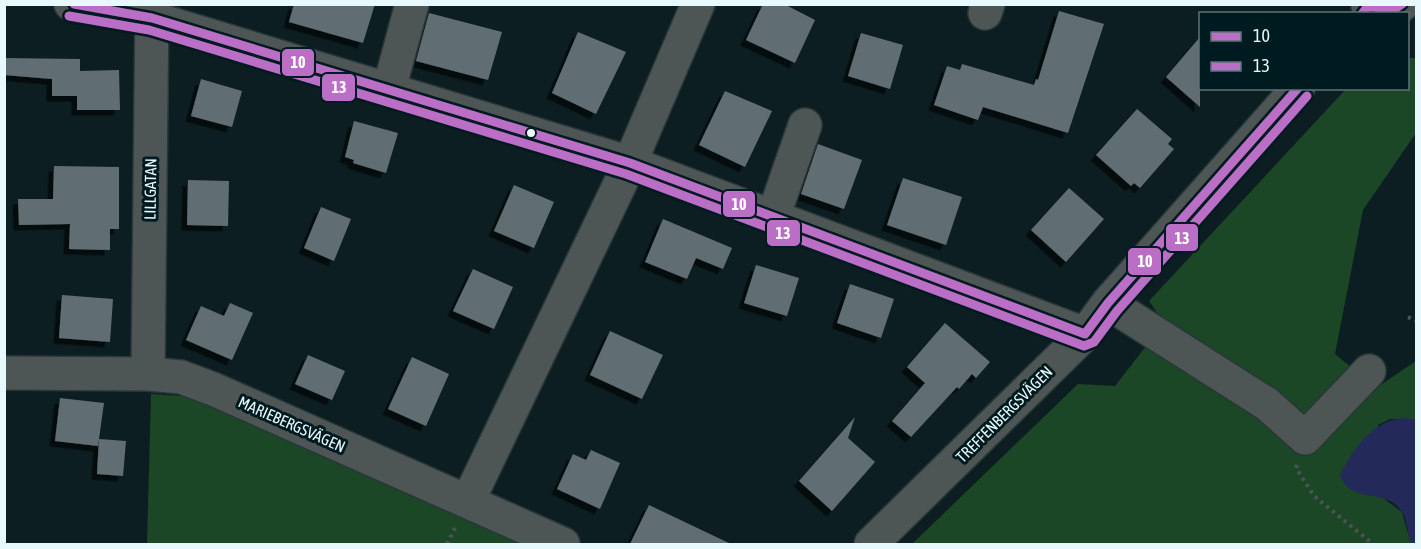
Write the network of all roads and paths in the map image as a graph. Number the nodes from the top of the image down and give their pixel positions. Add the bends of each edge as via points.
1 (71, 4) edge
2 (412, 4) edge
3 (698, 4) edge
4 (1403, 4) edge
5 (1366, 8) edge
6 (152, 11) edge
7 (389, 89) junction
8 (1296, 90) edge
9 (805, 125) dead end
10 (630, 164) junction
11 (773, 217) junction
12 (1108, 303) junction
13 (1408, 317) dead end
14 (1416, 321) edge
15 (1085, 334) junction
16 (1369, 371) dead end
17 (4, 373) edge
18 (148, 374) junction
19 (1305, 438) junction
20 (468, 501) junction
21 (563, 544) edge
22 (872, 544) edge
23 (1373, 544) edge

1 - 6 street
2 - 7 street
3 - 10 street
4 - 5 street via 1393,10
6 - 7 street
6 - 18 street, LILLGATAN
7 - 10 street
8 - 12 street, TREFFENBERGSVÄGEN
9 - 11 street
10 - 11 street
10 - 20 street
11 - 15 street
12 - 15 street, TREFFENBERGSVÄGEN
12 - 19 street via 1267,404
13 - 14 path
15 - 22 street, TREFFENBERGSVÄGEN
16 - 19 street
17 - 18 street, MARIEBERGSVÄGEN
18 - 20 street, MARIEBERGSVÄGEN via 181,377 213,389
19 - 23 path via 1296,468 1314,496
20 - 21 street, MARIEBERGSVÄGEN

